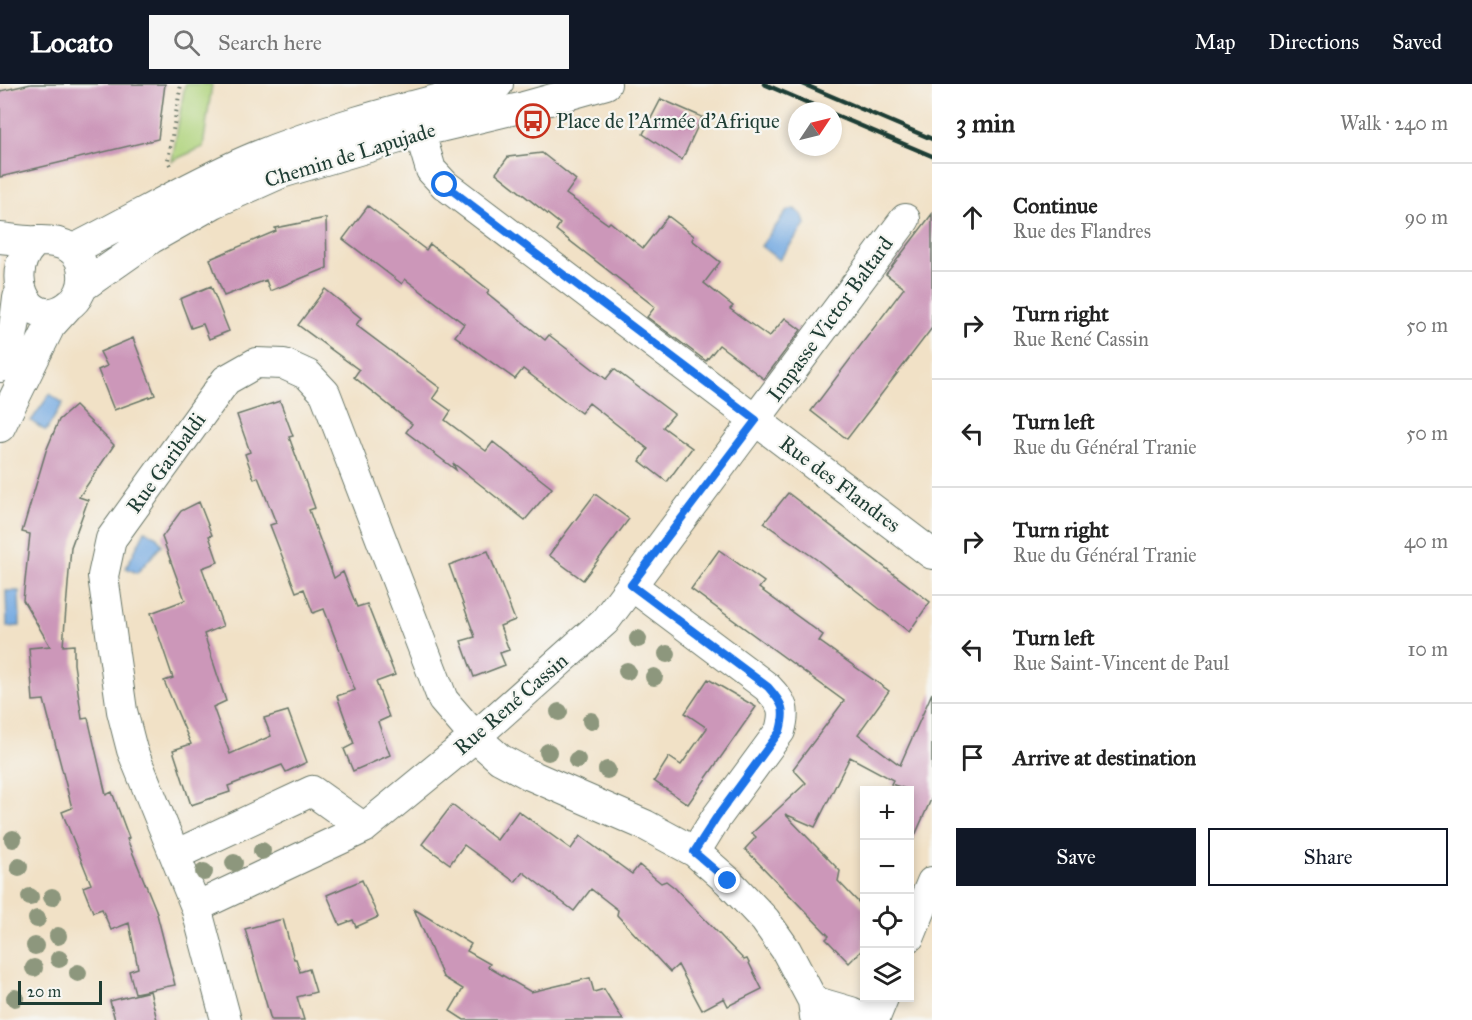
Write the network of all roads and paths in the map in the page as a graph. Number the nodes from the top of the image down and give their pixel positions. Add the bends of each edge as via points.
1 (181, 84) edge
2 (498, 84) edge
3 (606, 84) edge
4 (416, 119) junction
5 (176, 196) junction
6 (905, 219) dead end
7 (0, 238) edge
8 (37, 241) junction
9 (72, 250) junction
10 (10, 286) edge
11 (76, 296) junction
12 (0, 367) edge
13 (756, 420) junction
14 (0, 427) edge
15 (932, 554) edge
16 (631, 585) junction
17 (475, 737) junction
18 (364, 828) junction
19 (694, 852) junction
20 (175, 855) junction
21 (932, 882) edge
22 (196, 906) junction
23 (914, 924) edge
24 (882, 1002) edge
25 (807, 1014) edge
26 (226, 1020) edge
27 (868, 1020) edge
28 (874, 1020) edge

1 - 5 path via 168,160
2 - 4 street, Chemin de Lapujade
3 - 4 street, Chemin de Lapujade via 524,107
4 - 5 street, Chemin de Lapujade via 350,124 247,161
4 - 11 street, Chemin de Lapujade via 250,186 152,238
4 - 13 street, Rue des Flandres via 431,170 445,185
5 - 9 street, Chemin de Lapujade
6 - 13 street, Impasse Victor Baltard
7 - 8 street
8 - 9 street via 51,240
8 - 10 street via 19,254 13,264
9 - 11 street via 83,267
10 - 11 street, Chemin de Lapujade via 25,305 48,313 59,311
10 - 12 street via 14,332
11 - 14 street via 50,326
13 - 15 street, Rue des Flandres
13 - 16 street, Rue René Cassin
16 - 17 street, Rue René Cassin via 605,621
16 - 19 street via 768,687 780,700 784,714 780,731
17 - 18 street, Rue René Cassin
17 - 19 street, Rue Garibaldi via 500,759 528,774 645,825
17 - 20 street, Rue Garibaldi via 443,700 325,393 308,375 284,364 256,363 225,380 111,539 103,576 122,711 132,750
18 - 20 street via 312,791
18 - 22 street, Rue René Cassin
19 - 25 street, Rue Garibaldi via 728,881 786,950
20 - 22 street, Rue Garibaldi
21 - 23 street
22 - 26 street, Rue Garibaldi
24 - 28 street
25 - 27 street via 851,1012

